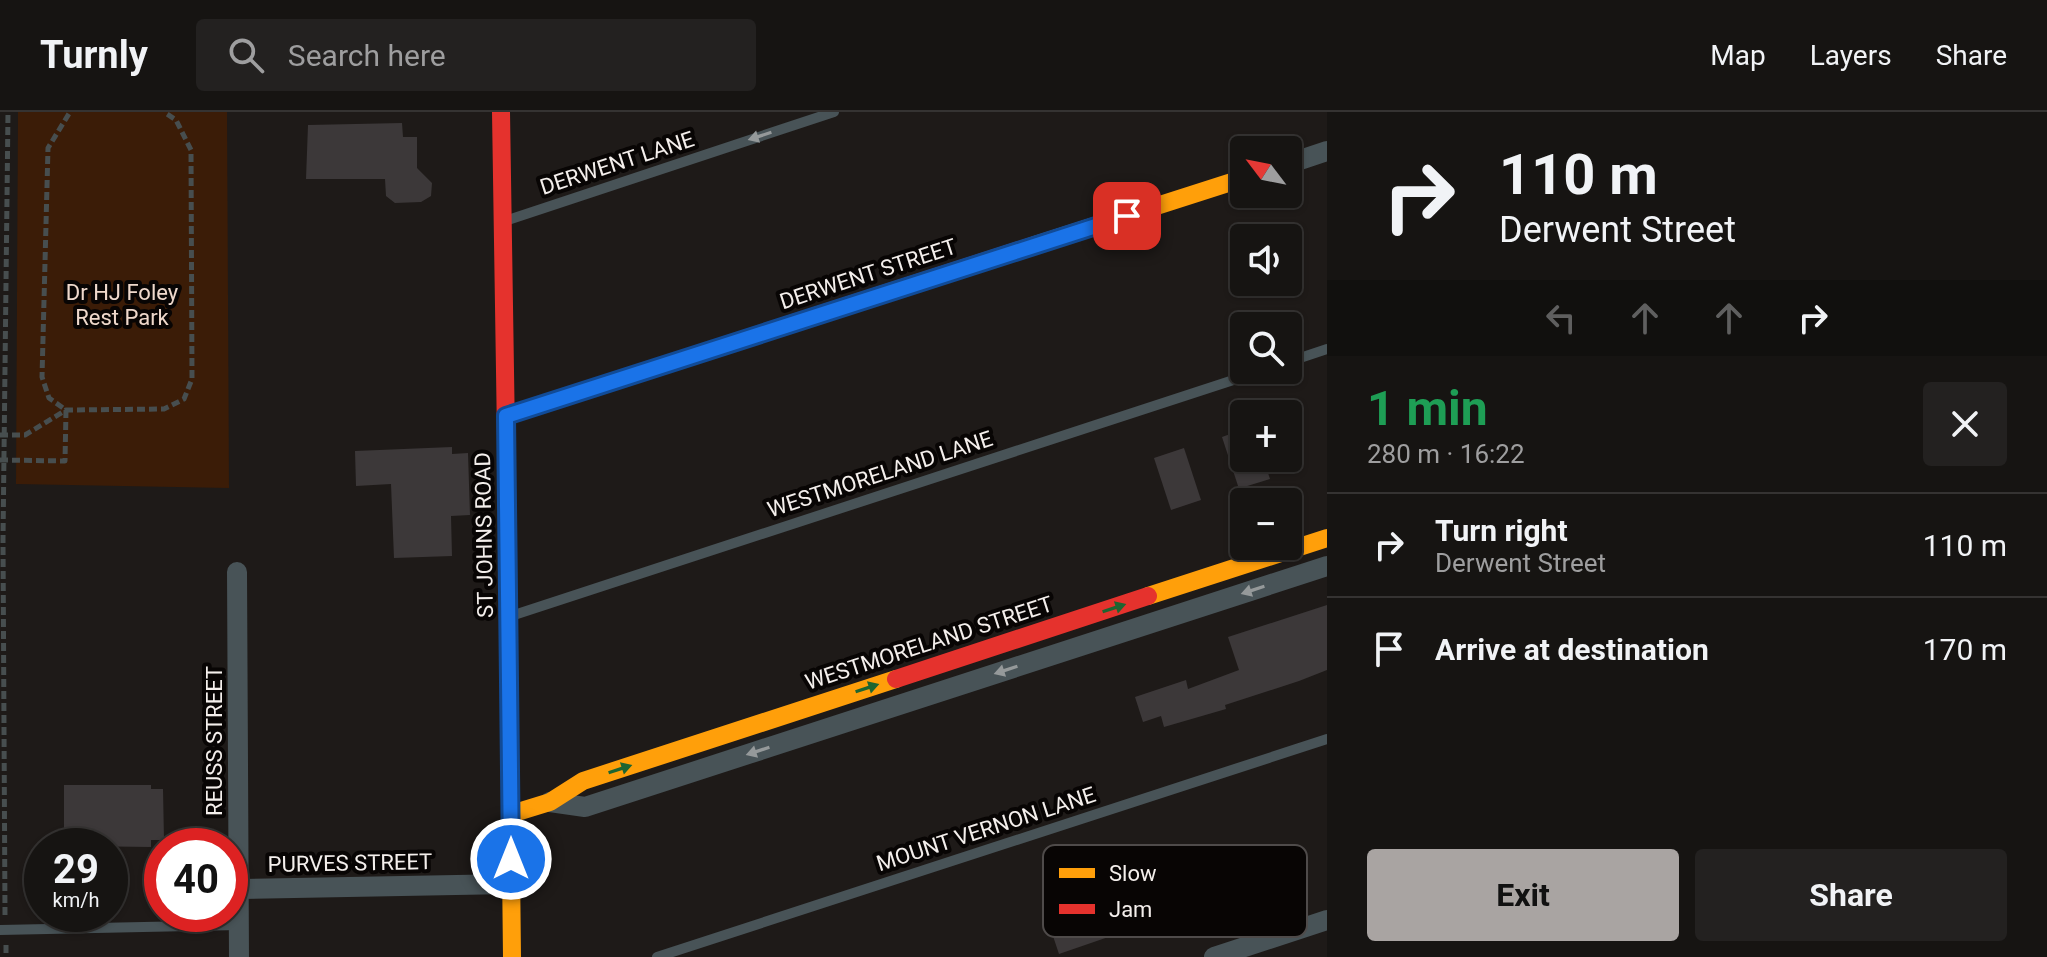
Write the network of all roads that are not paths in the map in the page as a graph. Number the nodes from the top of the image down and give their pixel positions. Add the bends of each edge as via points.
1 (501, 112) edge
2 (834, 112) edge
3 (1327, 151) edge
4 (1302, 159) edge
5 (1230, 183) edge
6 (504, 221) junction
7 (1327, 349) edge
8 (1302, 357) edge
9 (1230, 381) edge
10 (506, 416) junction
11 (1327, 538) edge
12 (1327, 566) edge
13 (237, 572) dead end
14 (509, 617) junction
15 (1327, 739) edge
16 (550, 802) junction
17 (511, 814) junction
18 (239, 828) edge
19 (510, 884) junction
20 (248, 889) edge
21 (1327, 920) edge
22 (144, 927) edge
23 (1307, 927) edge
24 (3, 930) edge
25 (239, 932) edge
26 (1275, 937) edge
27 (239, 957) edge
28 (512, 957) edge
29 (657, 957) edge
30 (1214, 957) edge

1 - 6 street, ST JOHNS ROAD
2 -> 6 lane, DERWENT LANE
3 - 4 street
5 - 10 street, DERWENT STREET
6 - 10 street, ST JOHNS ROAD
7 - 8 lane
9 - 14 lane, WESTMORELAND LANE
10 - 14 street, ST JOHNS ROAD
16 -> 11 street, WESTMORELAND STREET via 583,781
12 -> 16 street, WESTMORELAND STREET via 585,807
13 - 18 street, REUSS STREET
14 - 17 street, ST JOHNS ROAD
15 - 29 lane, MOUNT VERNON LANE
16 - 17 street, WESTMORELAND STREET
17 - 19 street, ST JOHNS ROAD
19 - 20 street, PURVES STREET
19 - 28 street, ST JOHNS ROAD
21 - 23 street
22 - 24 lane
25 - 27 street, REUSS STREET
26 - 30 street

